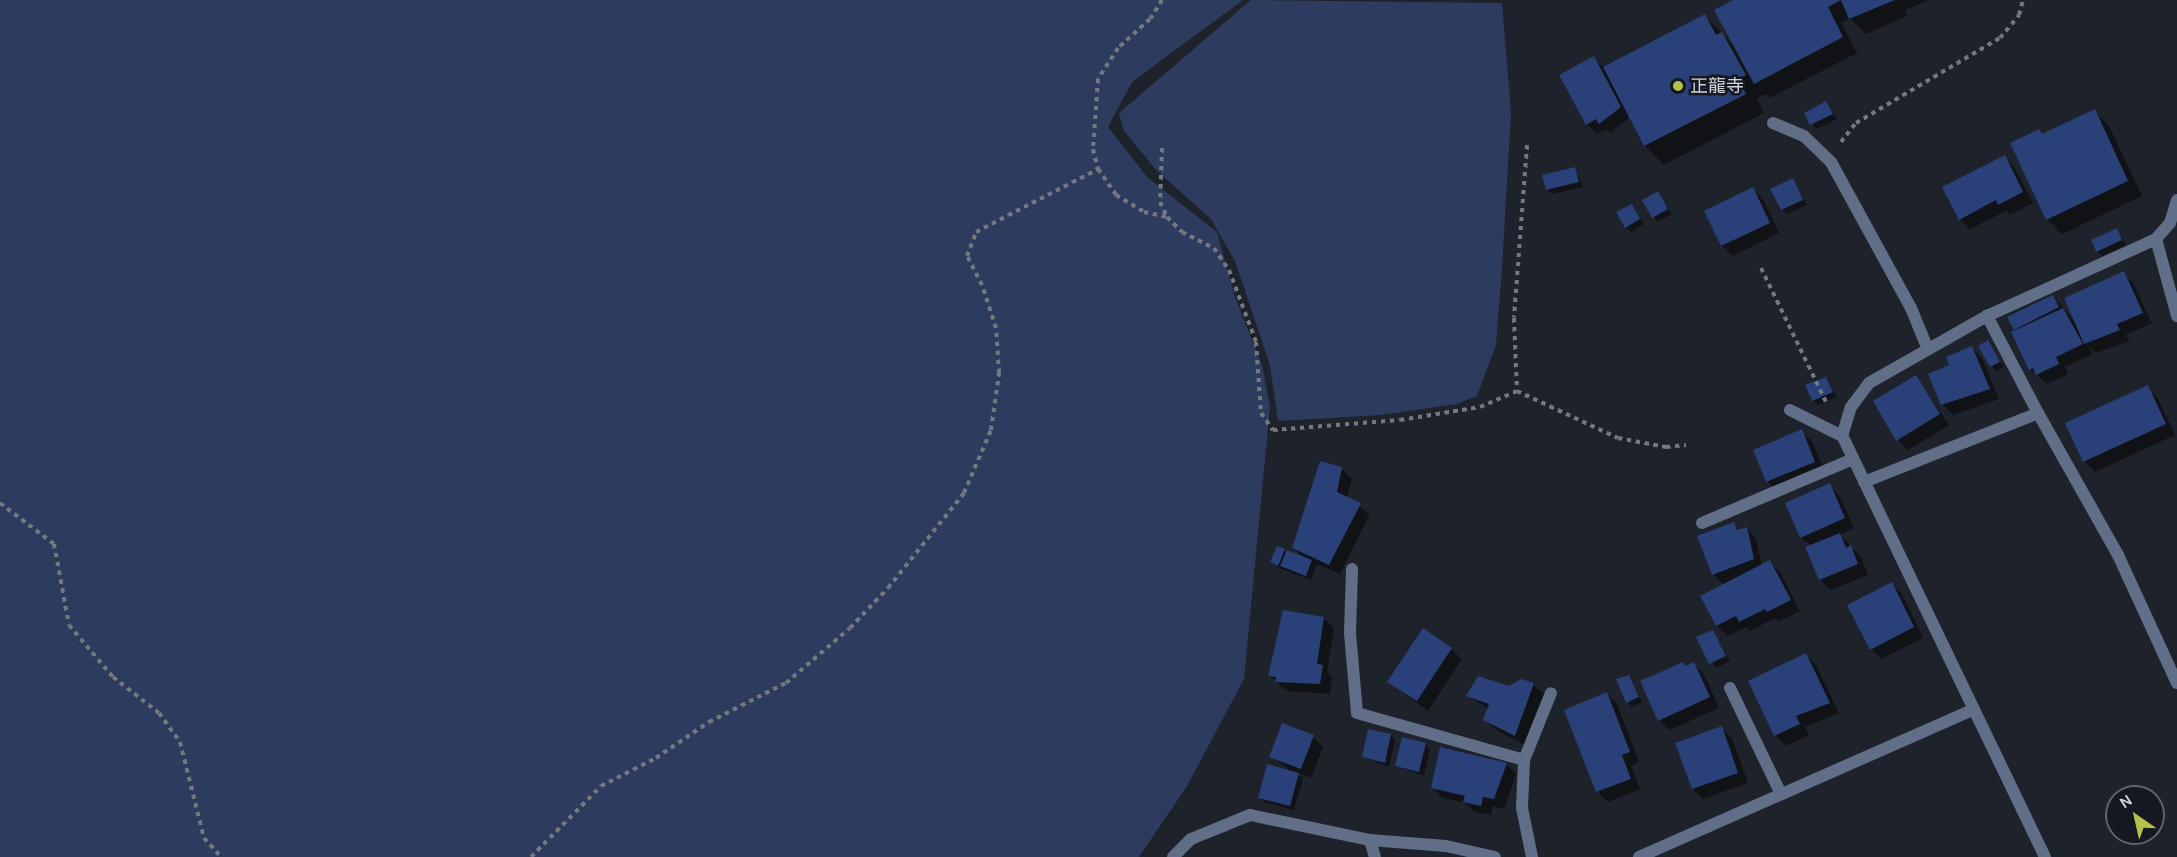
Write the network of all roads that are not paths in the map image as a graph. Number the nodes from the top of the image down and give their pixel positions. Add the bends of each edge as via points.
1 (1773, 123) dead end
2 (2177, 200) edge
3 (2156, 239) junction
4 (1987, 316) junction
5 (2177, 316) edge
6 (1927, 347) junction
7 (1790, 410) dead end
8 (2038, 413) junction
9 (1842, 436) junction
10 (1853, 459) junction
11 (1864, 482) junction
12 (1702, 523) dead end
13 (1352, 570) dead end
14 (2177, 683) edge
15 (1730, 688) dead end
16 (1551, 693) dead end
17 (1973, 710) junction
18 (1524, 760) junction
19 (1782, 794) junction
20 (1370, 840) junction
21 (1173, 857) edge
22 (1375, 857) edge
23 (1495, 857) edge
24 (1532, 857) edge
25 (1639, 857) edge
26 (2045, 857) edge

1 - 6 street via 1804,136 1831,162 1911,308
2 - 3 street via 2170,223
3 - 4 street
3 - 5 street
4 - 6 street
4 - 8 street
6 - 9 street via 1869,383 1851,407
7 - 9 street
8 - 11 street
8 - 14 street via 2118,555
9 - 10 street
10 - 11 street
10 - 12 street
11 - 17 street
13 - 18 street via 1350,633 1357,713
15 - 19 street
16 - 18 street
17 - 19 street
17 - 26 street
18 - 24 street via 1522,808
19 - 25 street
20 - 21 street via 1250,815 1191,839
20 - 22 street
20 - 23 street via 1446,846

